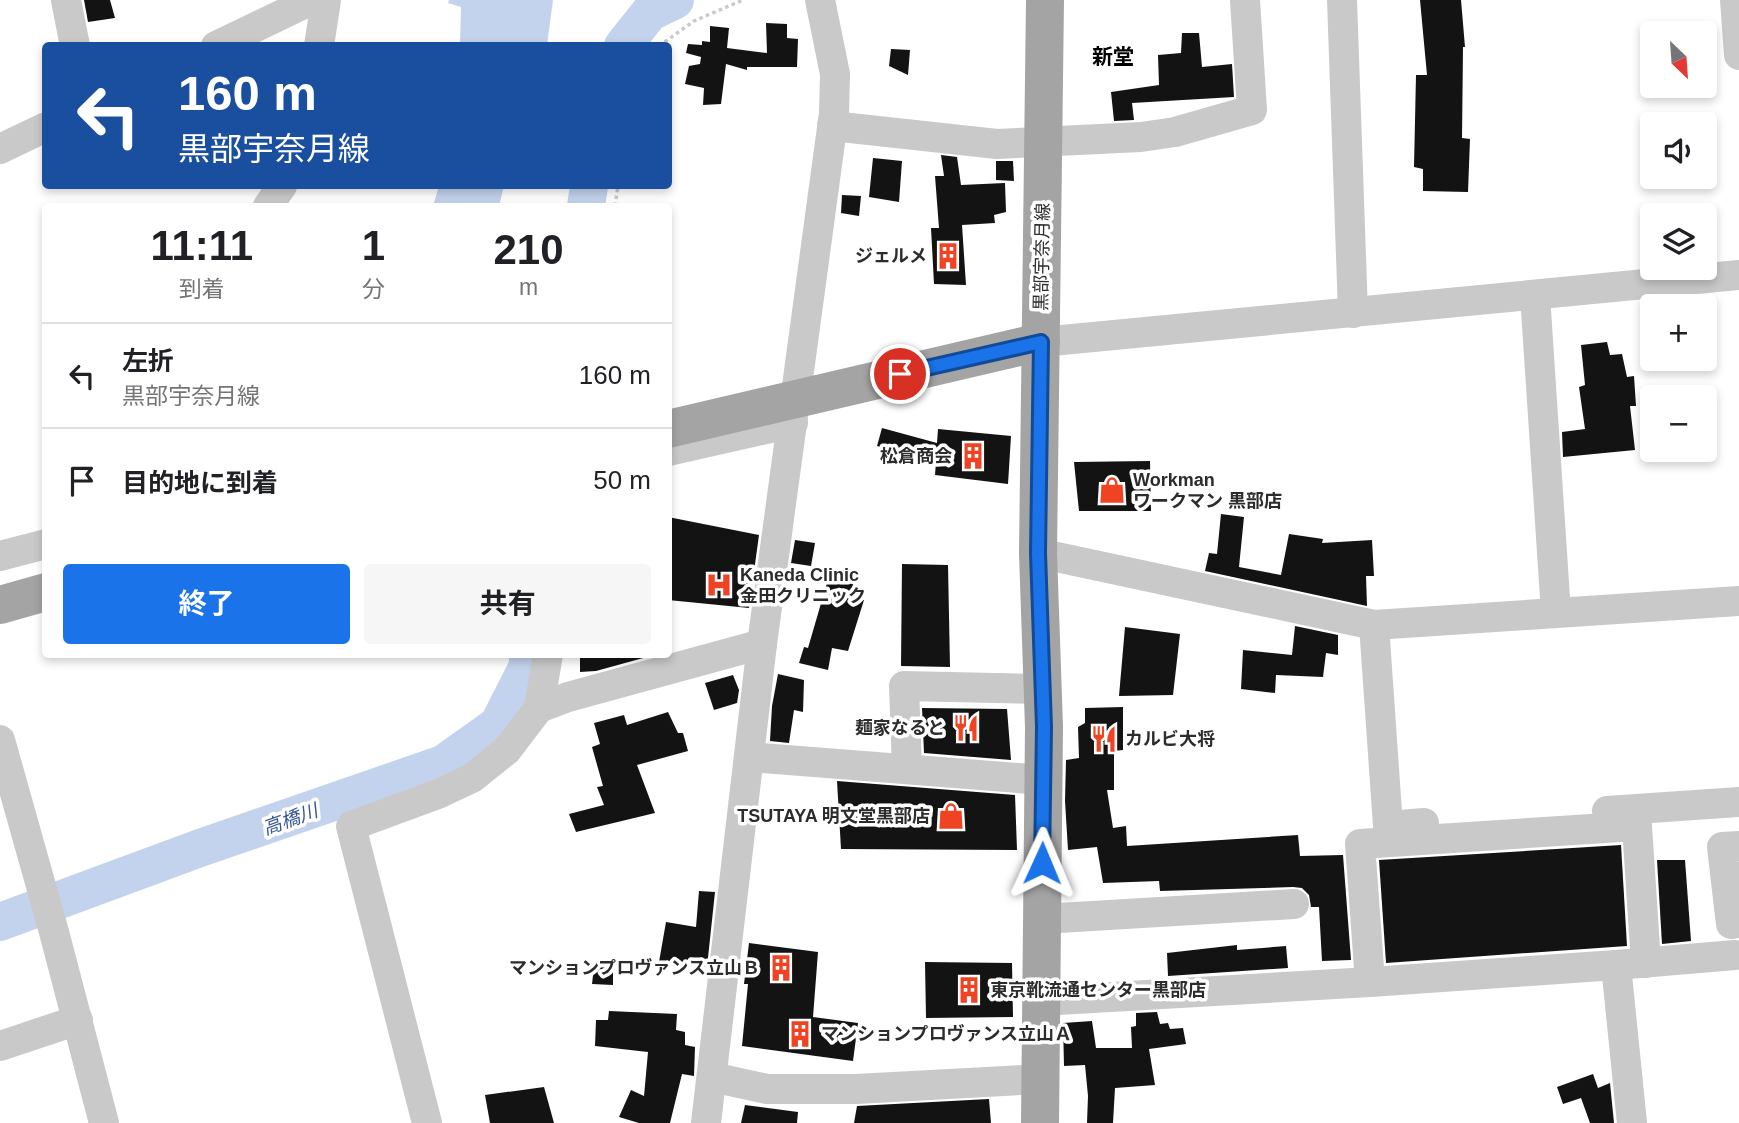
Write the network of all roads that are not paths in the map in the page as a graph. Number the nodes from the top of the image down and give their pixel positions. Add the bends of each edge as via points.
1 (66, 0) edge
2 (312, 0) edge
3 (326, 0) edge
4 (820, 0) edge
5 (1045, 0) edge
6 (1245, 0) edge
7 (1342, 0) edge
8 (1735, 0) edge
9 (74, 42) edge
10 (224, 42) edge
11 (320, 42) edge
12 (1739, 55) edge
13 (832, 126) junction
14 (42, 129) edge
15 (1043, 141) junction
16 (0, 149) edge
17 (1739, 275) edge
18 (1535, 295) junction
19 (1353, 313) junction
20 (1041, 342) junction
21 (795, 410) junction
22 (672, 428) edge
23 (672, 450) edge
24 (42, 545) edge
25 (1038, 553) junction
26 (0, 556) edge
27 (42, 594) edge
28 (1739, 601) edge
29 (0, 604) edge
30 (1556, 613) junction
31 (1374, 625) junction
32 (762, 645) junction
33 (547, 658) edge
34 (1043, 689) junction
35 (539, 708) junction
36 (0, 740) edge
37 (749, 757) junction
38 (907, 769) junction
39 (1043, 779) junction
40 (1739, 802) edge
41 (1739, 846) edge
42 (1294, 904) dead end
43 (1042, 919) junction
44 (1735, 924) edge
45 (1737, 955) edge
46 (1646, 963) junction
47 (1616, 965) junction
48 (1370, 982) junction
49 (1041, 1001) junction
50 (78, 1020) junction
51 (0, 1046) edge
52 (712, 1077) junction
53 (1041, 1079) junction
54 (104, 1123) edge
55 (427, 1123) edge
56 (706, 1123) edge
57 (1040, 1123) edge
58 (1632, 1123) edge

1 - 9 street
2 - 10 street
3 - 11 street
4 - 13 street via 835,74
5 - 15 main road, 黒部宇奈月線
6 - 15 street via 1252,110 1175,132
7 - 19 street
8 - 12 street
13 - 15 street via 997,144
13 - 21 street
14 - 16 street
15 - 20 main road, 黒部宇奈月線
17 - 18 street
18 - 19 street
18 - 30 street
19 - 20 street
20 - 21 main road
20 - 25 main road, 黒部宇奈月線
21 - 22 main road
21 - 23 street
21 - 32 street
24 - 26 street
25 - 31 street
25 - 34 main road, 黒部宇奈月線
27 - 29 main road
28 - 30 street
30 - 31 street
31 - 40 street via 1388,826
32 - 35 street
32 - 37 street
33 - 35 street
34 - 38 street via 904,687
34 - 39 main road, 黒部宇奈月線
35 - 55 street via 507,750 471,778 352,827
36 - 50 street
37 - 38 street
37 - 52 street
38 - 39 street
39 - 43 main road, 黒部宇奈月線
41 - 44 street via 1722,847
42 - 43 street
43 - 49 main road, 黒部宇奈月線
44 - 45 street
45 - 46 street
46 - 47 street
46 - 48 street via 1637,827 1360,844
47 - 48 street
47 - 58 street
48 - 49 street
49 - 53 main road, 黒部宇奈月線
50 - 51 street
50 - 54 street
52 - 53 street via 767,1089
52 - 56 street
53 - 57 main road, 黒部宇奈月線

